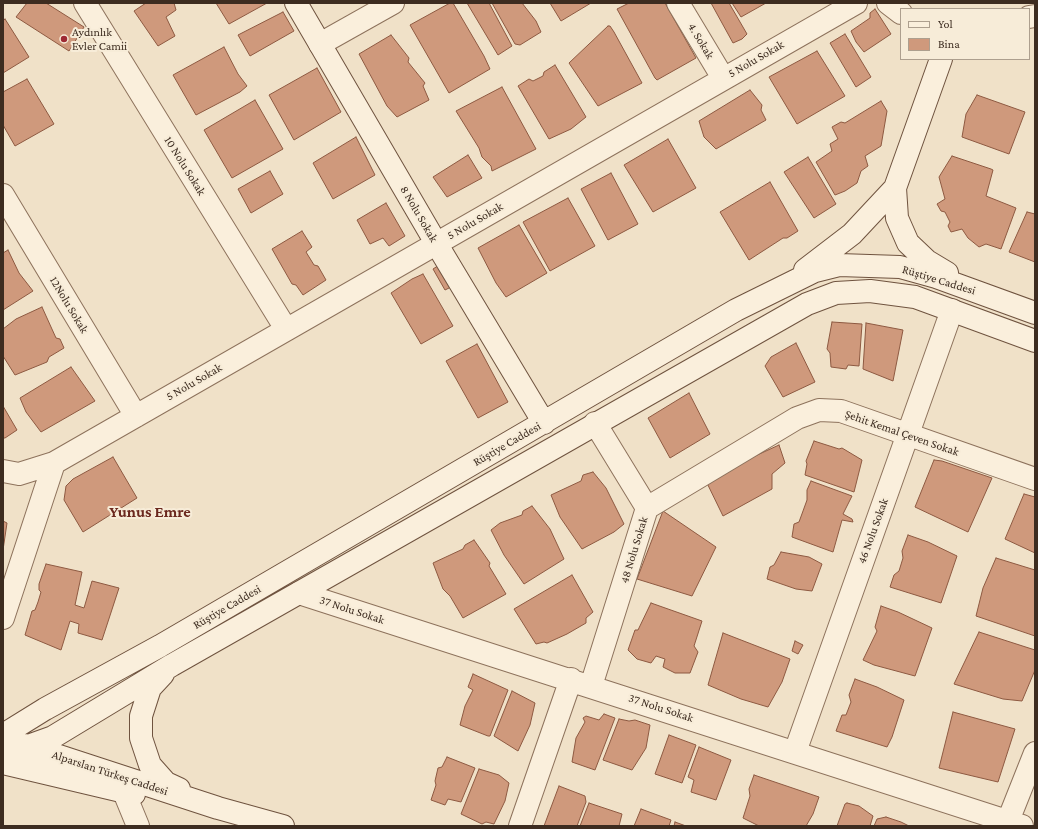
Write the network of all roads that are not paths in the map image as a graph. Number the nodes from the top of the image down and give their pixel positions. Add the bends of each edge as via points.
1 (84, 3) edge
2 (296, 3) edge
3 (393, 3) edge
4 (678, 3) edge
5 (856, 3) edge
6 (888, 3) edge
7 (900, 12) edge
8 (320, 44) junction
9 (941, 60) edge
10 (723, 78) junction
11 (895, 188) junction
12 (3, 195) edge
13 (436, 243) junction
14 (780, 288) junction
15 (973, 290) junction
16 (952, 310) junction
17 (1035, 313) edge
18 (286, 329) junction
19 (1035, 341) edge
20 (136, 416) junction
21 (544, 423) junction
22 (595, 424) junction
23 (908, 434) junction
24 (54, 463) junction
25 (3, 471) edge
26 (1035, 479) edge
27 (647, 508) junction
28 (299, 593) junction
29 (3, 618) edge
30 (172, 665) junction
31 (571, 679) junction
32 (591, 686) junction
33 (3, 736) edge
34 (29, 746) junction
35 (795, 752) junction
36 (1035, 753) edge
37 (3, 755) edge
38 (3, 763) edge
39 (124, 792) junction
40 (218, 808) junction
41 (1015, 824) edge
42 (138, 826) edge
43 (283, 826) edge
44 (520, 826) edge

1 - 18 street, 10 Nolu Sokak
2 - 8 street, 8 Nolu Sokak
3 - 8 street
4 - 10 street, 4. Sokak
5 - 10 street, 5 Nolu Sokak
6 - 7 street
8 - 13 street, 8 Nolu Sokak
9 - 11 street
10 - 13 street, 5 Nolu Sokak
11 - 14 street via 852,234
11 - 15 street via 897,218 908,243 927,261
12 - 20 street, 12Nolu Sokak
13 - 18 street, 5 Nolu Sokak
13 - 21 street, 8 Nolu Sokak
14 - 15 street, Rüştiye Caddesi via 815,271 839,265 867,265 900,267
14 - 21 street, Rüştiye Caddesi via 736,310
15 - 17 street, Rüştiye Caddesi
16 - 19 street, Rüştiye Caddesi
16 - 22 street, Rüştiye Caddesi via 915,297 870,292 836,293 787,314
16 - 23 street, 46 Nolu Sokak
18 - 20 street, 5 Nolu Sokak
20 - 24 street, 5 Nolu Sokak
21 - 33 street, Rüştiye Caddesi
22 - 27 street, 48 Nolu Sokak
22 - 28 street, Rüştiye Caddesi
23 - 26 street, Şehit Kemal Çeven Sokak
23 - 27 street, Şehit Kemal Çeven Sokak via 841,411 819,410 797,418
23 - 35 street, 46 Nolu Sokak
24 - 25 street, 5 Nolu Sokak via 19,474
24 - 29 street
27 - 32 street, 48 Nolu Sokak
28 - 30 street, Rüştiye Caddesi
28 - 31 street, 37 Nolu Sokak
30 - 34 street, Rüştiye Caddesi via 53,737
30 - 40 street via 150,688 141,716 141,738 150,765 166,783
31 - 32 street, 37 Nolu Sokak
31 - 44 street
32 - 35 street, 37 Nolu Sokak
33 - 34 street, Alparslan Türkeş Caddesi
34 - 37 street, Rüştiye Caddesi
34 - 40 street, Alparslan Türkeş Caddesi
35 - 41 street, 37 Nolu Sokak
36 - 41 street
38 - 39 street, Alparslan Türkeş Caddesi
39 - 40 street, Alparslan Türkeş Caddesi
39 - 42 street
40 - 43 street, Alparslan Türkeş Caddesi

